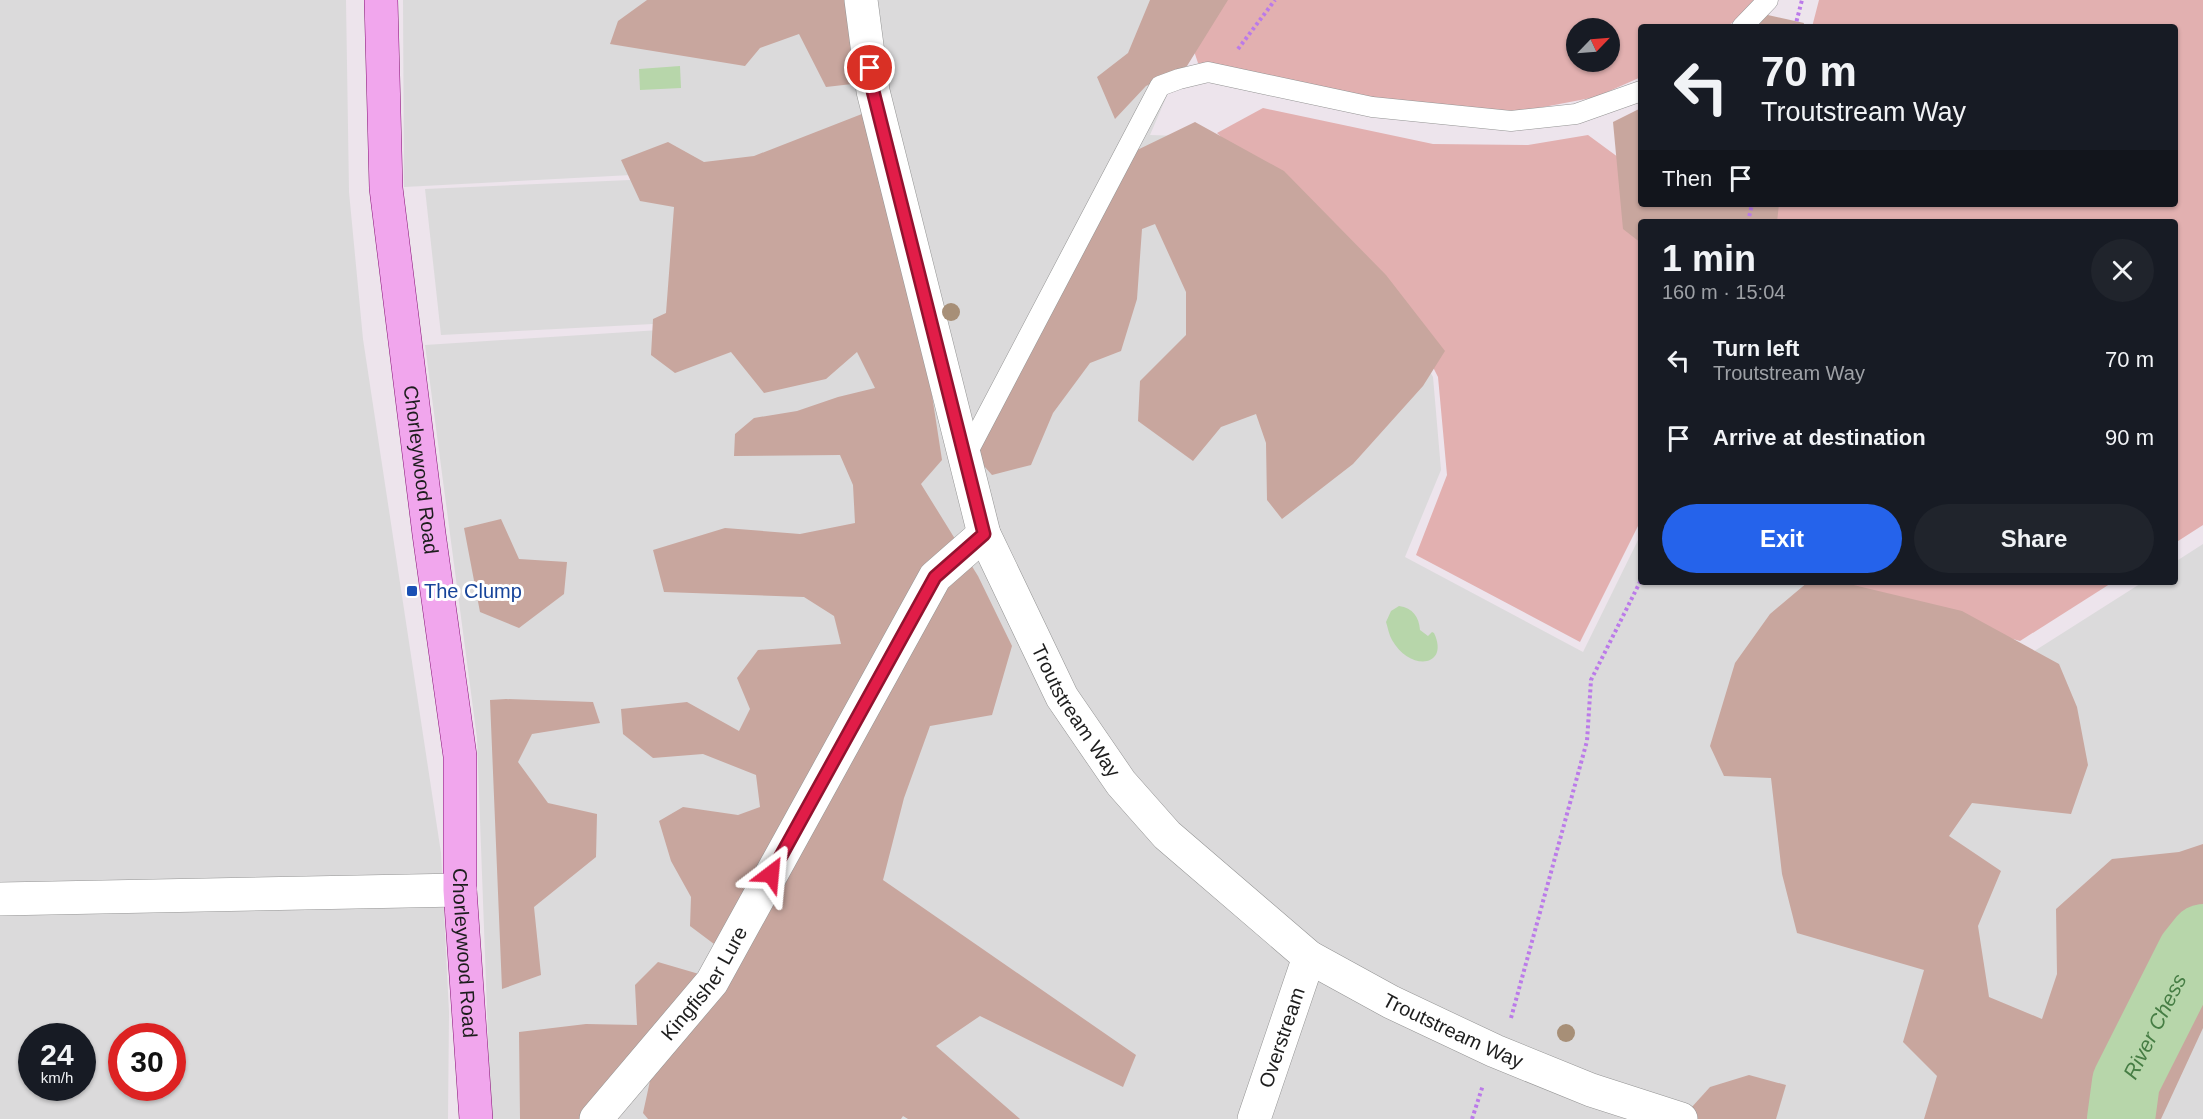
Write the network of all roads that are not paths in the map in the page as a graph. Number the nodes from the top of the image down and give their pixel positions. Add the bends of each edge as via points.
1 (381, 0) edge
2 (861, 0) edge
3 (1768, 0) edge
4 (1745, 24) edge
5 (1638, 92) edge
6 (964, 459) junction
7 (984, 534) junction
8 (460, 890) junction
9 (0, 899) edge
10 (1309, 957) junction
11 (476, 1119) edge
12 (596, 1119) edge
13 (1254, 1119) edge
14 (1681, 1119) edge

1 - 8 main road, Chorleywood Road via 386,188 460,756
2 - 6 street, Troutstream Way via 873,91
3 - 4 lane
5 - 6 lane via 1576,114 1511,121 1372,108 1208,72 1160,86
6 - 7 street, Troutstream Way
7 - 10 street, Troutstream Way via 1062,697 1121,783 1167,835
7 - 12 street, Kingfisher Lure via 935,577 712,982
8 - 9 street
8 - 11 main road, Chorleywood Road
10 - 13 street, Overstream
10 - 14 street, Troutstream Way via 1391,1002 1495,1051 1592,1090

